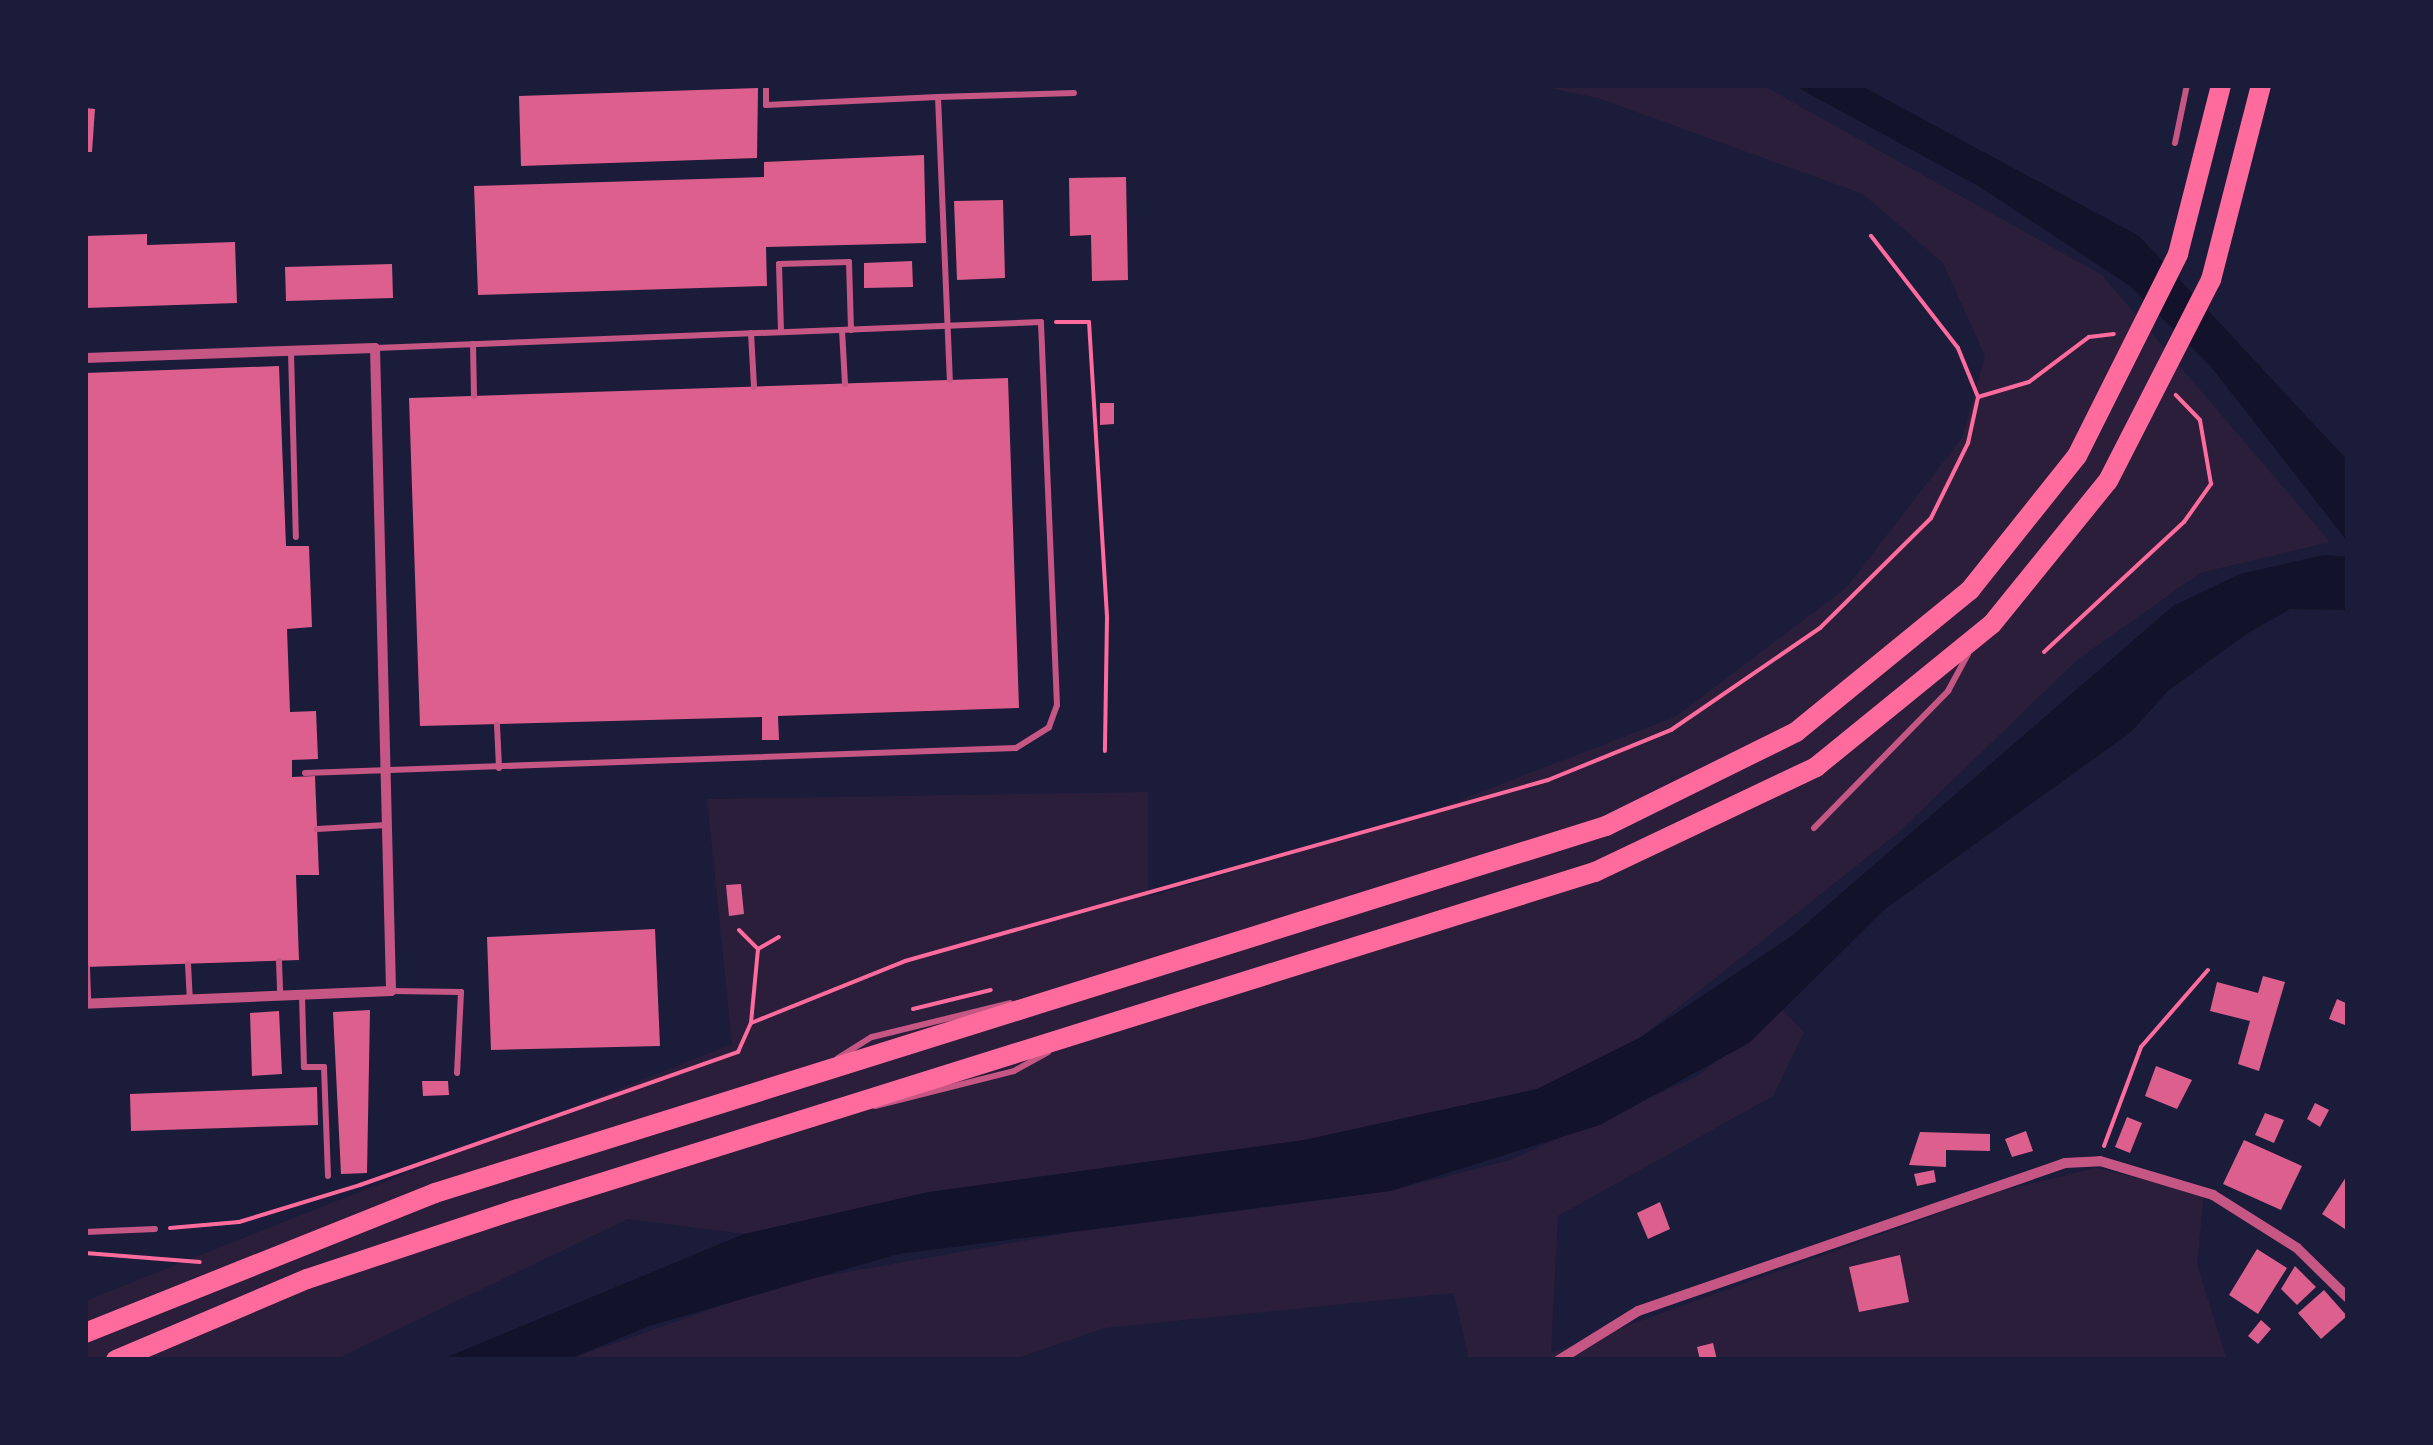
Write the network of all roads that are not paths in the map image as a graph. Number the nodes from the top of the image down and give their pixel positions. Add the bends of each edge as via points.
1 (766, 85) edge
2 (2187, 85) edge
3 (2221, 85) edge
4 (2260, 85) edge
5 (1074, 94) dead end
6 (938, 97) junction
7 (2175, 143) dead end
8 (948, 326) junction
9 (847, 330) junction
10 (780, 332) junction
11 (751, 333) junction
12 (473, 344) junction
13 (375, 348) junction
14 (290, 351) junction
15 (85, 358) edge
16 (950, 380) dead end
17 (845, 384) dead end
18 (754, 386) dead end
19 (474, 396) dead end
20 (296, 537) dead end
21 (1976, 639) junction
22 (497, 726) dead end
23 (499, 768) junction
24 (386, 772) junction
25 (305, 773) dead end
26 (387, 825) junction
27 (1814, 828) dead end
28 (318, 829) dead end
29 (279, 961) dead end
30 (188, 964) dead end
31 (87, 967) edge
32 (391, 991) junction
33 (302, 995) junction
34 (280, 996) junction
35 (190, 999) junction
36 (87, 1004) edge
37 (457, 1074) dead end
38 (328, 1176) dead end
39 (155, 1229) road end
40 (85, 1232) edge
41 (2348, 1298) edge
42 (85, 1333) edge
43 (116, 1360) edge
44 (1559, 1360) edge

1 - 6 lane via 766,105
2 - 7 lane
3 - 42 main road via 2200,186 2115,394 2026,526 1970,590 1796,732 1606,826 435,1194
4 - 21 main road via 2232,216 2146,421 2056,552
5 - 6 lane
6 - 8 lane
8 - 9 lane
8 - 16 lane
8 - 23 lane via 1041,322 1058,705 1037,739 1016,748
9 - 10 lane
9 - 10 lane via 849,262 779,264
9 - 17 lane
10 - 11 lane
11 - 12 lane
11 - 18 lane
12 - 13 lane
12 - 19 lane
13 - 14 street
13 - 24 street
14 - 15 street
14 - 20 lane
21 - 27 lane via 1948,691
21 - 43 main road via 1816,767 1674,841 308,1279
22 - 23 lane
23 - 24 lane
24 - 25 lane
24 - 26 street
26 - 28 lane
26 - 32 street
29 - 34 lane
30 - 35 lane
31 - 36 lane
32 - 33 street
32 - 37 lane via 460,992
33 - 34 street
33 - 38 lane via 304,1067 324,1067
34 - 35 street
35 - 36 street
39 - 40 lane
41 - 44 street via 2297,1248 2213,1195 2100,1161 2000,1182 1638,1311

